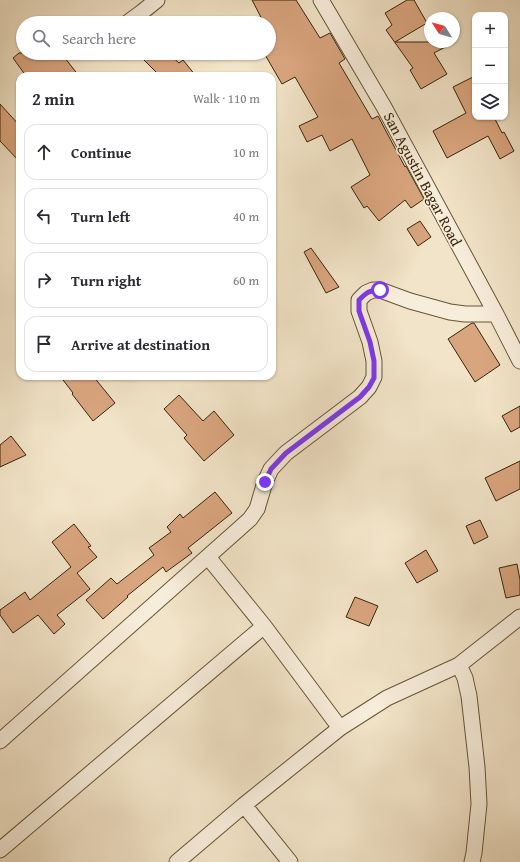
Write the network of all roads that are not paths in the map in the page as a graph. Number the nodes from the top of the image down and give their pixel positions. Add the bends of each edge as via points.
1 (156, 0) edge
2 (321, 0) edge
3 (137, 16) edge
4 (496, 314) junction
5 (520, 361) edge
6 (208, 557) junction
7 (520, 617) edge
8 (264, 626) junction
9 (459, 665) junction
10 (340, 728) junction
11 (0, 741) edge
12 (244, 805) junction
13 (0, 850) edge
14 (177, 862) edge
15 (290, 862) edge
16 (472, 862) edge

1 - 3 street
2 - 4 street, San Agustin Bagar Road via 384,107
4 - 5 street, San Agustin Bagar Road
4 - 6 street via 450,312 380,290 366,293 359,300 359,311 374,361 374,378 369,387 360,397 286,453 271,469 257,509 250,519
6 - 8 street
6 - 11 street
7 - 9 street
8 - 10 street
8 - 13 street
9 - 10 street via 387,698
9 - 16 street via 469,696 477,767 479,804
10 - 12 street
12 - 14 street
12 - 15 street

